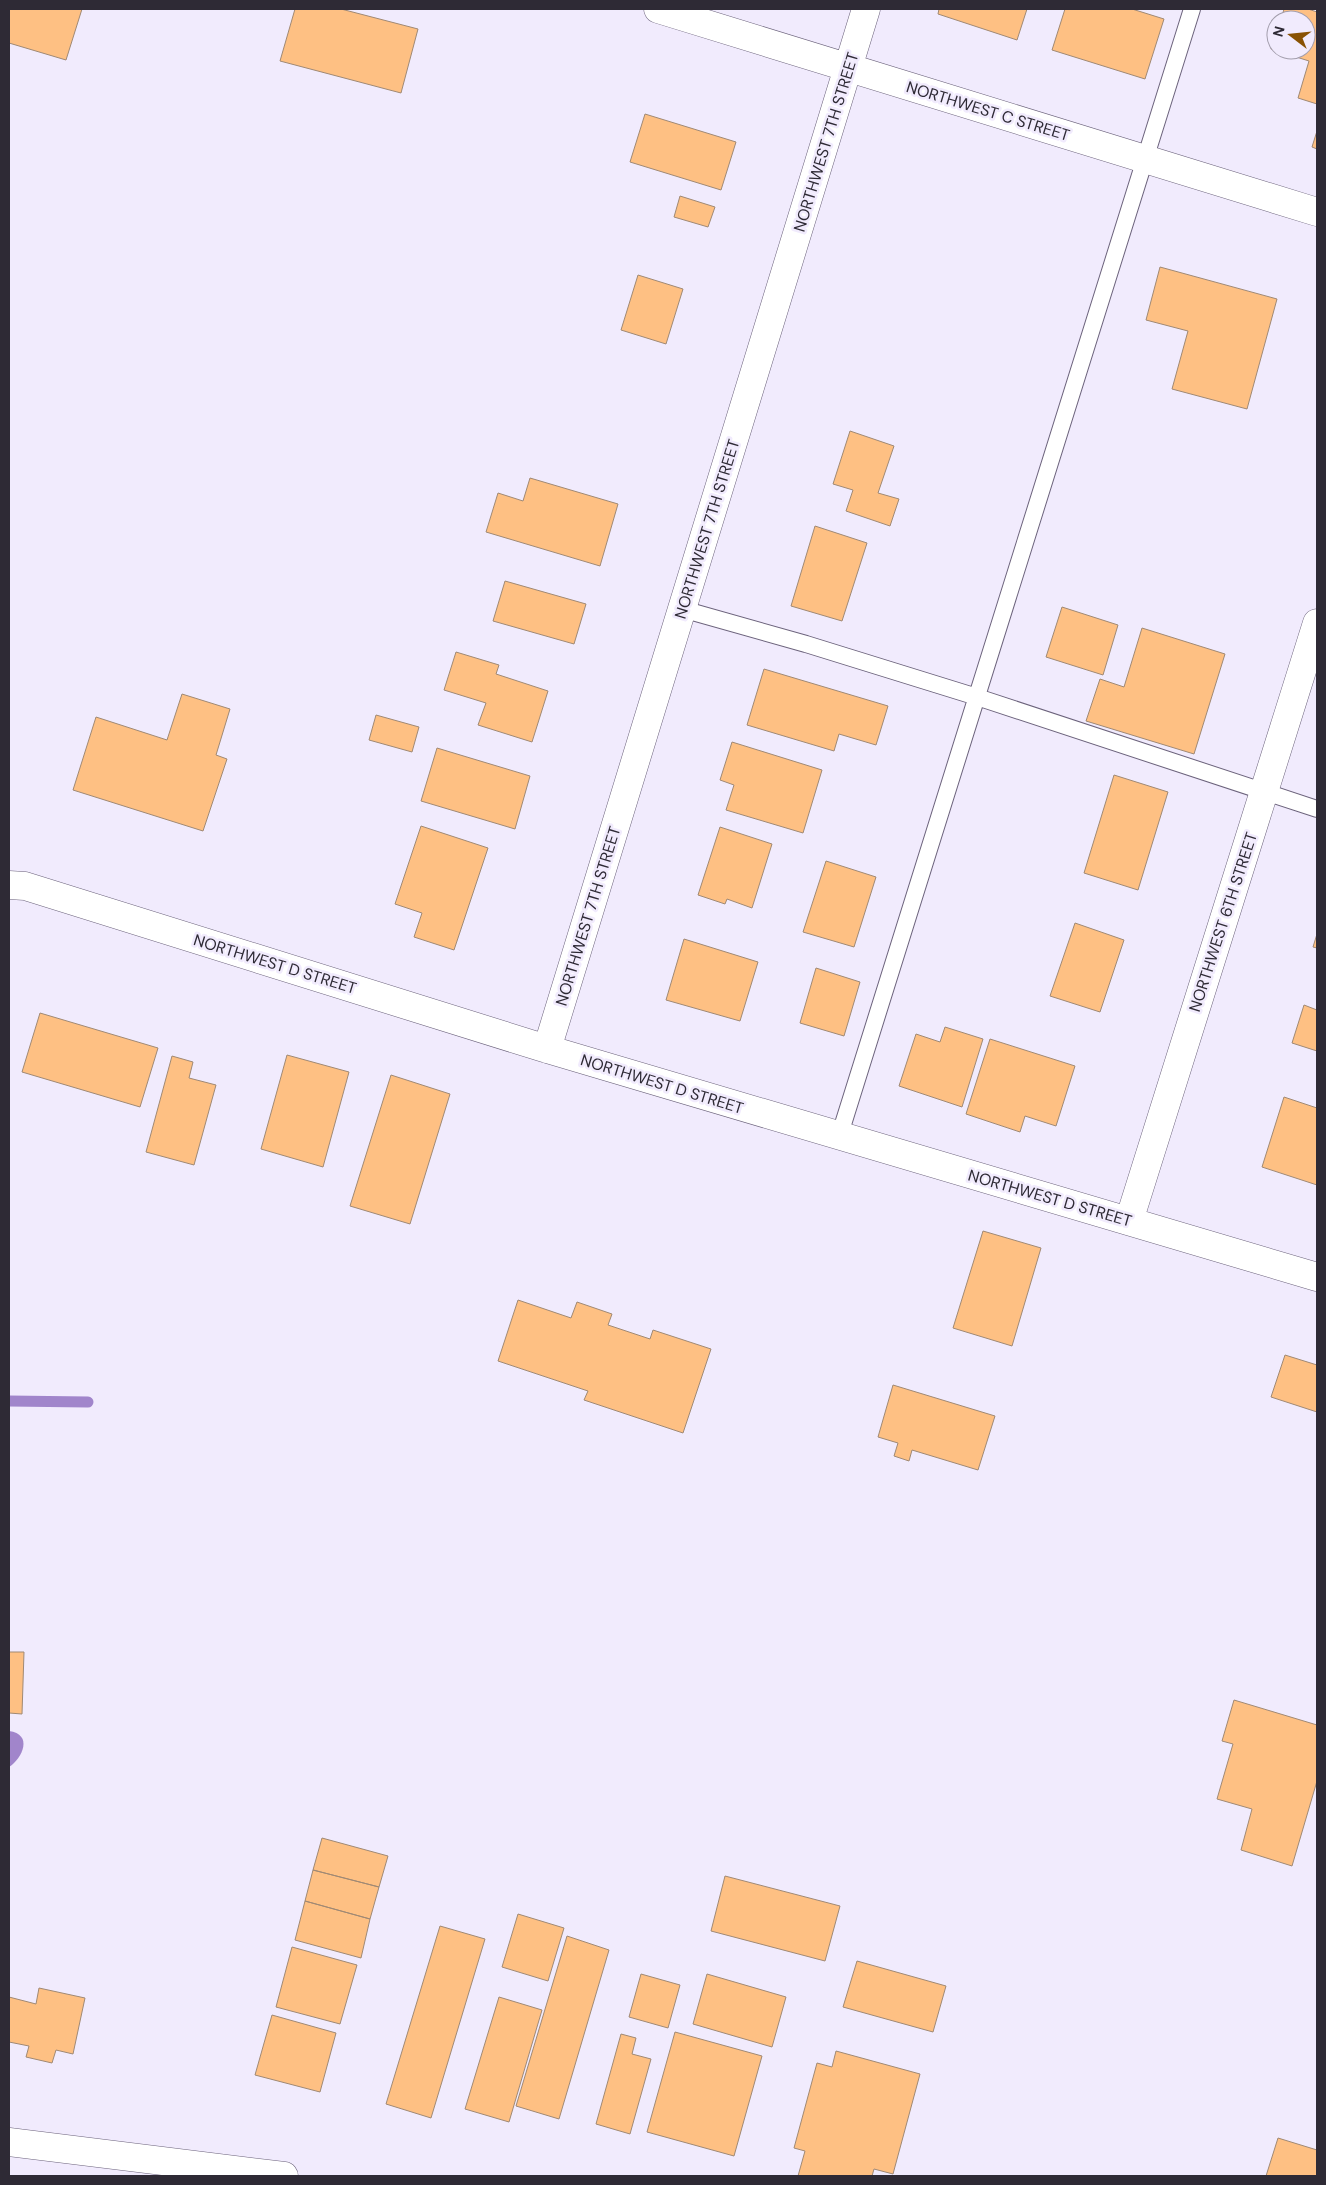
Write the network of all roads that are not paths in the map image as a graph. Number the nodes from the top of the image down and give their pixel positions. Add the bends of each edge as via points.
1 (658, 9) edge
2 (866, 9) edge
3 (1192, 9) edge
4 (848, 68) junction
5 (1145, 159) junction
6 (1317, 212) edge
7 (682, 609) junction
8 (1317, 623) edge
9 (977, 697) junction
10 (1264, 792) junction
11 (1317, 809) edge
12 (9, 884) edge
13 (547, 1049) junction
14 (839, 1137) junction
15 (1129, 1221) junction
16 (1317, 1277) edge
17 (9, 2142) edge
18 (282, 2176) edge

1 - 4 street, NORTHWEST C STREET
2 - 4 street, NORTHWEST 7TH STREET
3 - 5 lane
4 - 5 street, NORTHWEST C STREET
4 - 7 street, NORTHWEST 7TH STREET
5 - 6 street, NORTHWEST C STREET
5 - 9 lane
7 - 9 lane
7 - 13 street, NORTHWEST 7TH STREET
8 - 10 street, NORTHWEST 6TH STREET
9 - 10 lane
9 - 14 lane
10 - 11 lane
10 - 15 street, NORTHWEST 6TH STREET
12 - 13 street, NORTHWEST D STREET via 26,886
13 - 14 street, NORTHWEST D STREET
14 - 15 street, NORTHWEST D STREET
15 - 16 street, NORTHWEST D STREET
17 - 18 street

